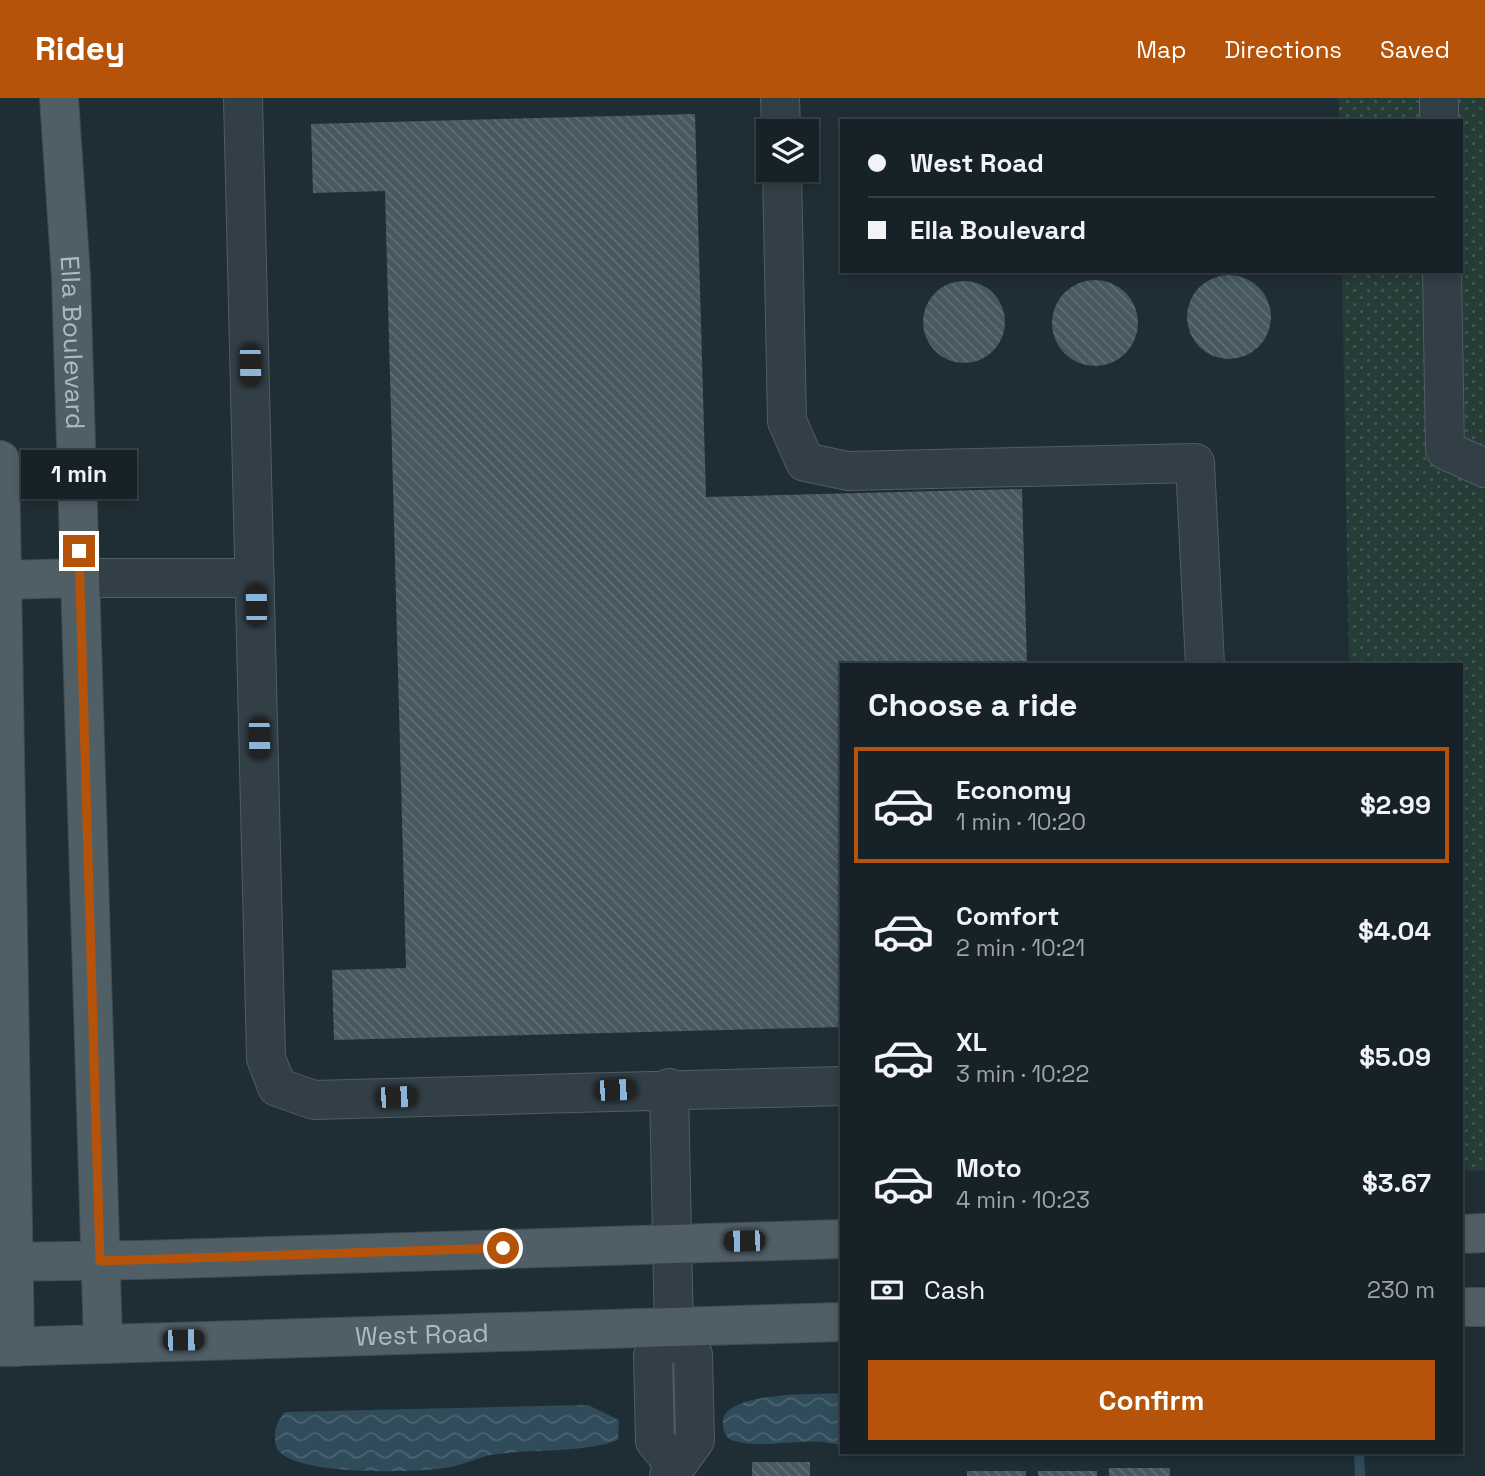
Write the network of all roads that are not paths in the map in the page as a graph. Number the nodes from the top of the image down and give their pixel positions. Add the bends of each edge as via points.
1 (59, 98) edge
2 (243, 98) edge
3 (780, 98) edge
4 (1439, 98) edge
5 (781, 119) edge
6 (1439, 119) edge
7 (782, 182) edge
8 (1442, 273) edge
9 (0, 460) edge
10 (1485, 468) edge
11 (79, 578) junction
12 (255, 578) junction
13 (2, 580) edge
14 (1205, 663) edge
15 (840, 1086) edge
16 (669, 1088) junction
17 (1485, 1233) edge
18 (1463, 1234) edge
19 (840, 1239) edge
20 (671, 1243) junction
21 (7, 1261) edge
22 (100, 1261) junction
23 (1463, 1307) edge
24 (1485, 1307) edge
25 (840, 1322) edge
26 (673, 1332) junction
27 (103, 1342) junction
28 (7, 1347) edge
29 (672, 1470) edge

1 - 11 main road, Ella Boulevard via 71,277
2 - 12 street
3 - 5 street
4 - 6 street
7 - 14 street via 787,421 805,462 848,471 1195,463
8 - 10 street via 1445,450
9 - 13 main road
11 - 12 street
11 - 13 main road
11 - 22 main road, Ella Boulevard
12 - 16 street via 266,1058 277,1087 314,1100
13 - 21 main road
15 - 16 street
16 - 20 street
17 - 18 main road
19 - 20 main road
20 - 22 main road
20 - 26 street
21 - 22 main road
21 - 28 main road
22 - 27 main road, Ella Boulevard
23 - 24 main road
25 - 26 main road, West Road
26 - 27 main road, West Road
26 - 29 street via 694,1354 695,1440
27 - 28 main road, West Road

